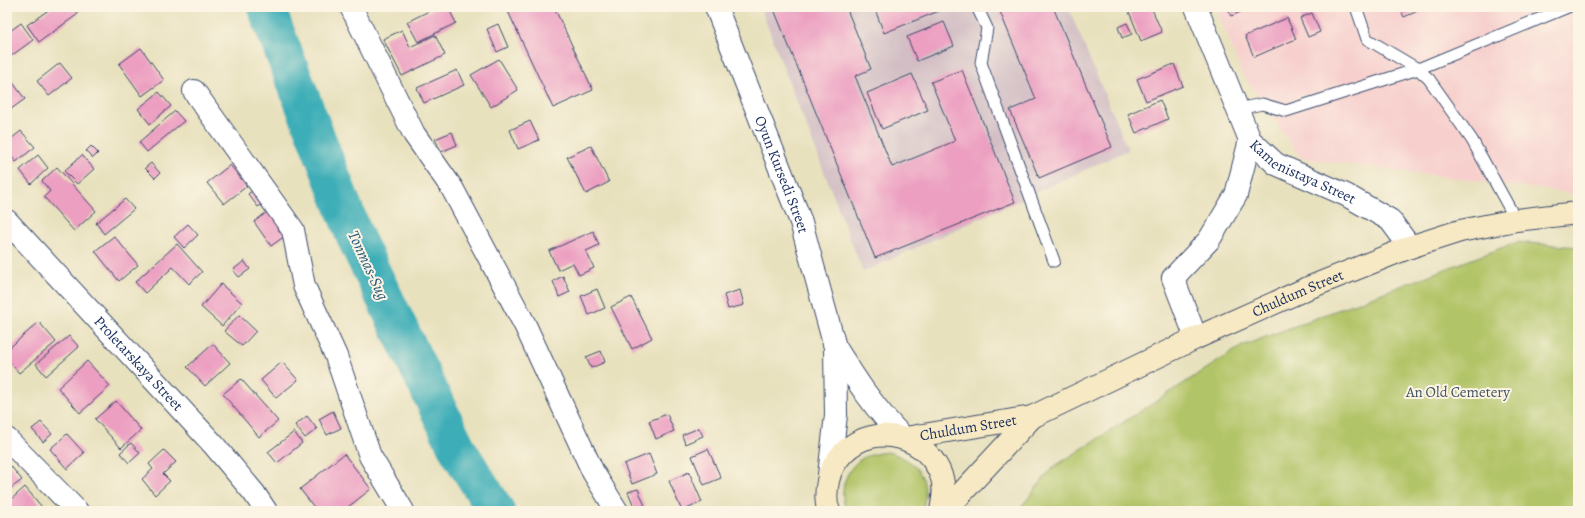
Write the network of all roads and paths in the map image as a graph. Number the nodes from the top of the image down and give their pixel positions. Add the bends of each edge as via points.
1 (351, 7) edge
2 (716, 7) edge
3 (977, 7) edge
4 (1196, 7) edge
5 (1356, 7) edge
6 (1568, 7) edge
7 (1418, 69) junction
8 (194, 91) dead end
9 (1238, 109) junction
10 (1250, 140) junction
11 (1578, 213) edge
12 (7, 220) edge
13 (1516, 220) junction
14 (1410, 248) junction
15 (1054, 261) dead end
16 (1196, 338) junction
17 (835, 347) junction
18 (1032, 417) junction
19 (904, 438) junction
20 (7, 439) edge
21 (828, 492) edge
22 (77, 511) edge
23 (266, 511) edge
24 (403, 511) edge
25 (617, 511) edge
26 (815, 511) edge
27 (941, 511) edge
28 (945, 511) edge

1 - 25 street via 414,134 452,188 525,325 593,472
2 - 17 street, Oyun Kursedi Street via 801,222
3 - 15 lane via 986,28 981,63
4 - 9 street, Kamenistaya Street
5 - 7 lane via 1367,39
6 - 7 lane
7 - 9 lane via 1286,111 1262,104
7 - 13 lane via 1429,79 1472,140
8 - 24 street via 293,230 304,286 336,356 370,456
9 - 10 street, Kamenistaya Street
10 - 14 street, Kamenistaya Street via 1276,164 1346,195 1390,220
10 - 16 street via 1236,195 1209,240 1173,278
11 - 13 main road, Chuldum Street
12 - 23 street, Proletarskaya Street via 213,444
13 - 14 main road, Chuldum Street via 1460,231
14 - 16 main road, Chuldum Street via 1308,288
16 - 18 main road, Chuldum Street
17 - 19 street, Oyun Kursedi Street via 885,420
17 - 21 street, Oyun Kursedi Street via 836,415
18 - 19 main road, Chuldum Street
18 - 28 main road, Chuldum Street
19 - 21 main road via 884,435 866,437 850,446 837,458
19 - 27 main road via 920,446 934,460 942,478 944,498
20 - 22 street
21 - 26 main road

